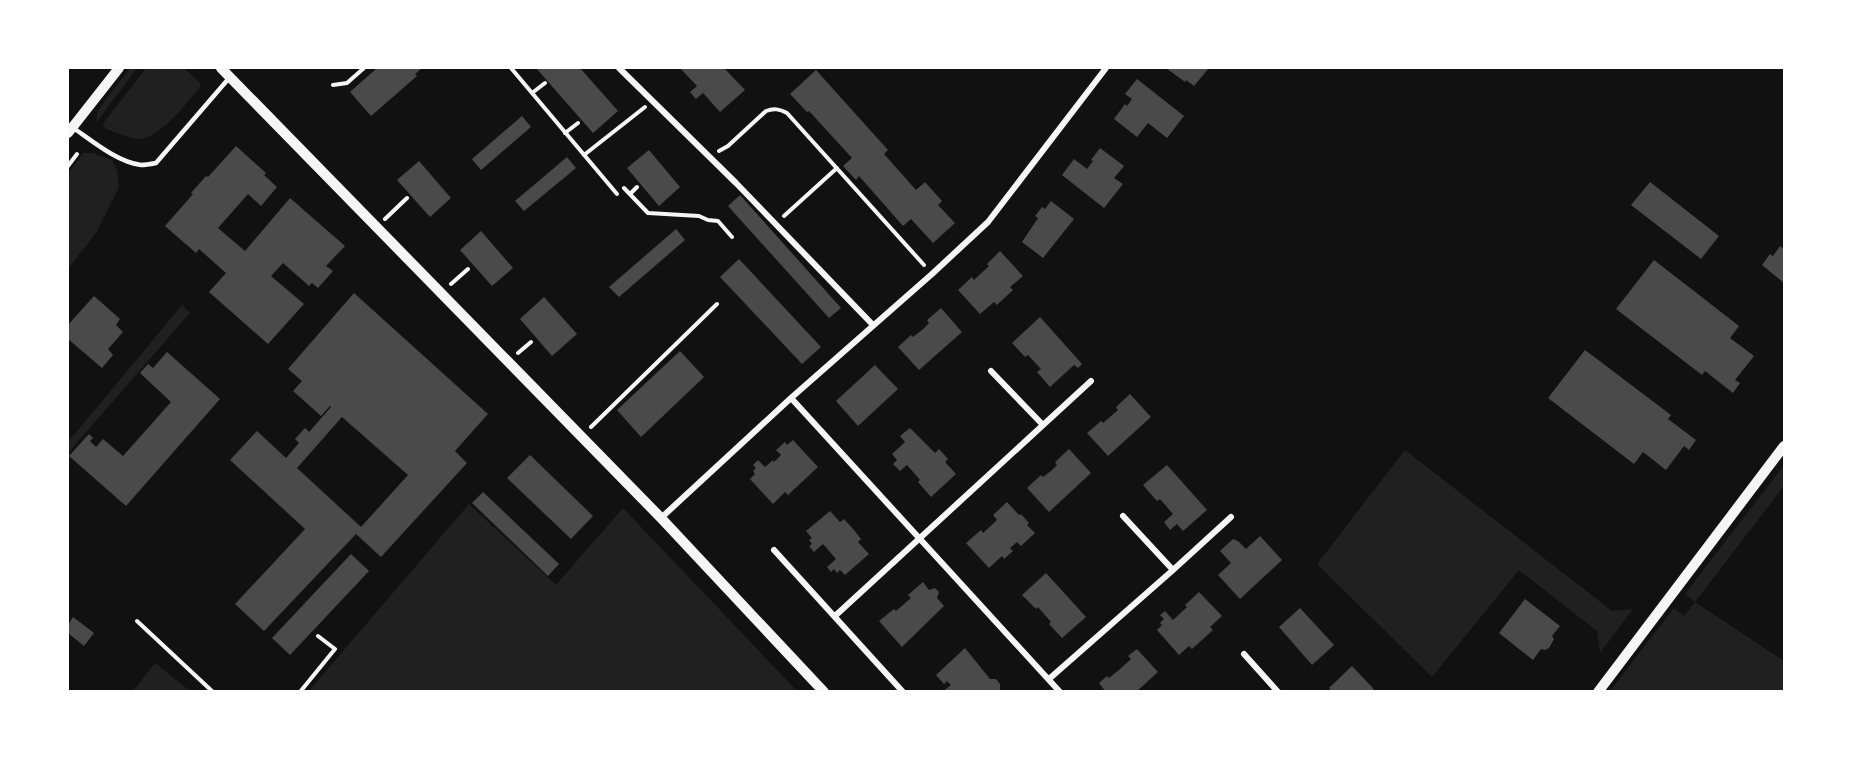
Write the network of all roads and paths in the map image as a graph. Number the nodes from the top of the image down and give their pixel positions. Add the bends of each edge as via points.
1 (119, 68) edge
2 (221, 68) edge
3 (364, 68) edge
4 (511, 68) edge
5 (620, 68) edge
6 (1106, 68) edge
7 (231, 77) junction
8 (545, 83) dead end
9 (333, 85) dead end
10 (532, 93) junction
11 (652, 100) junction
12 (578, 123) dead end
13 (70, 130) edge
14 (566, 133) junction
15 (77, 154) dead end
16 (706, 154) junction
17 (584, 155) junction
18 (68, 166) edge
19 (837, 168) junction
20 (637, 187) dead end
21 (624, 188) dead end
22 (617, 194) dead end
23 (630, 194) junction
24 (407, 198) dead end
25 (384, 219) dead end
26 (775, 224) junction
27 (732, 237) dead end
28 (468, 269) dead end
29 (932, 274) junction
30 (448, 286) dead end
31 (717, 304) dead end
32 (873, 325) junction
33 (531, 342) dead end
34 (515, 356) dead end
35 (991, 371) dead end
36 (1091, 381) dead end
37 (791, 398) junction
38 (1043, 425) junction
39 (588, 430) dead end
40 (1785, 446) edge
41 (1123, 516) dead end
42 (1231, 517) dead end
43 (661, 518) junction
44 (920, 538) junction
45 (774, 550) dead end
46 (1173, 570) junction
47 (835, 616) junction
48 (137, 621) dead end
49 (318, 636) dead end
50 (1244, 654) dead end
51 (1049, 679) junction
52 (213, 692) edge
53 (300, 692) edge
54 (824, 692) edge
55 (903, 692) edge
56 (1060, 692) edge
57 (1278, 692) edge
58 (1598, 692) edge

1 - 13 street
2 - 7 street
3 - 9 path via 346,83
4 - 10 path
5 - 11 street
6 - 29 street via 988,222
7 - 13 lane via 156,163 141,165 122,158
7 - 43 street
8 - 10 path
10 - 14 path
11 - 16 street
11 - 17 path
12 - 14 path
14 - 17 path
15 - 18 path
16 - 19 path via 729,146 766,111 780,109
16 - 26 street
17 - 22 path
19 - 26 path
19 - 29 path
20 - 23 path
21 - 23 path
23 - 27 path via 648,213 718,221
24 - 25 path
26 - 32 street
28 - 30 path
29 - 32 street
31 - 39 path
32 - 37 street
33 - 34 path
35 - 38 street
36 - 38 street
37 - 43 street
37 - 44 street
38 - 44 street
40 - 58 street
41 - 46 street
42 - 46 street
43 - 54 street
44 - 47 street
44 - 51 street
45 - 47 street
46 - 51 street
47 - 55 street
48 - 52 path
49 - 53 path via 335,649
50 - 57 street
51 - 56 street

